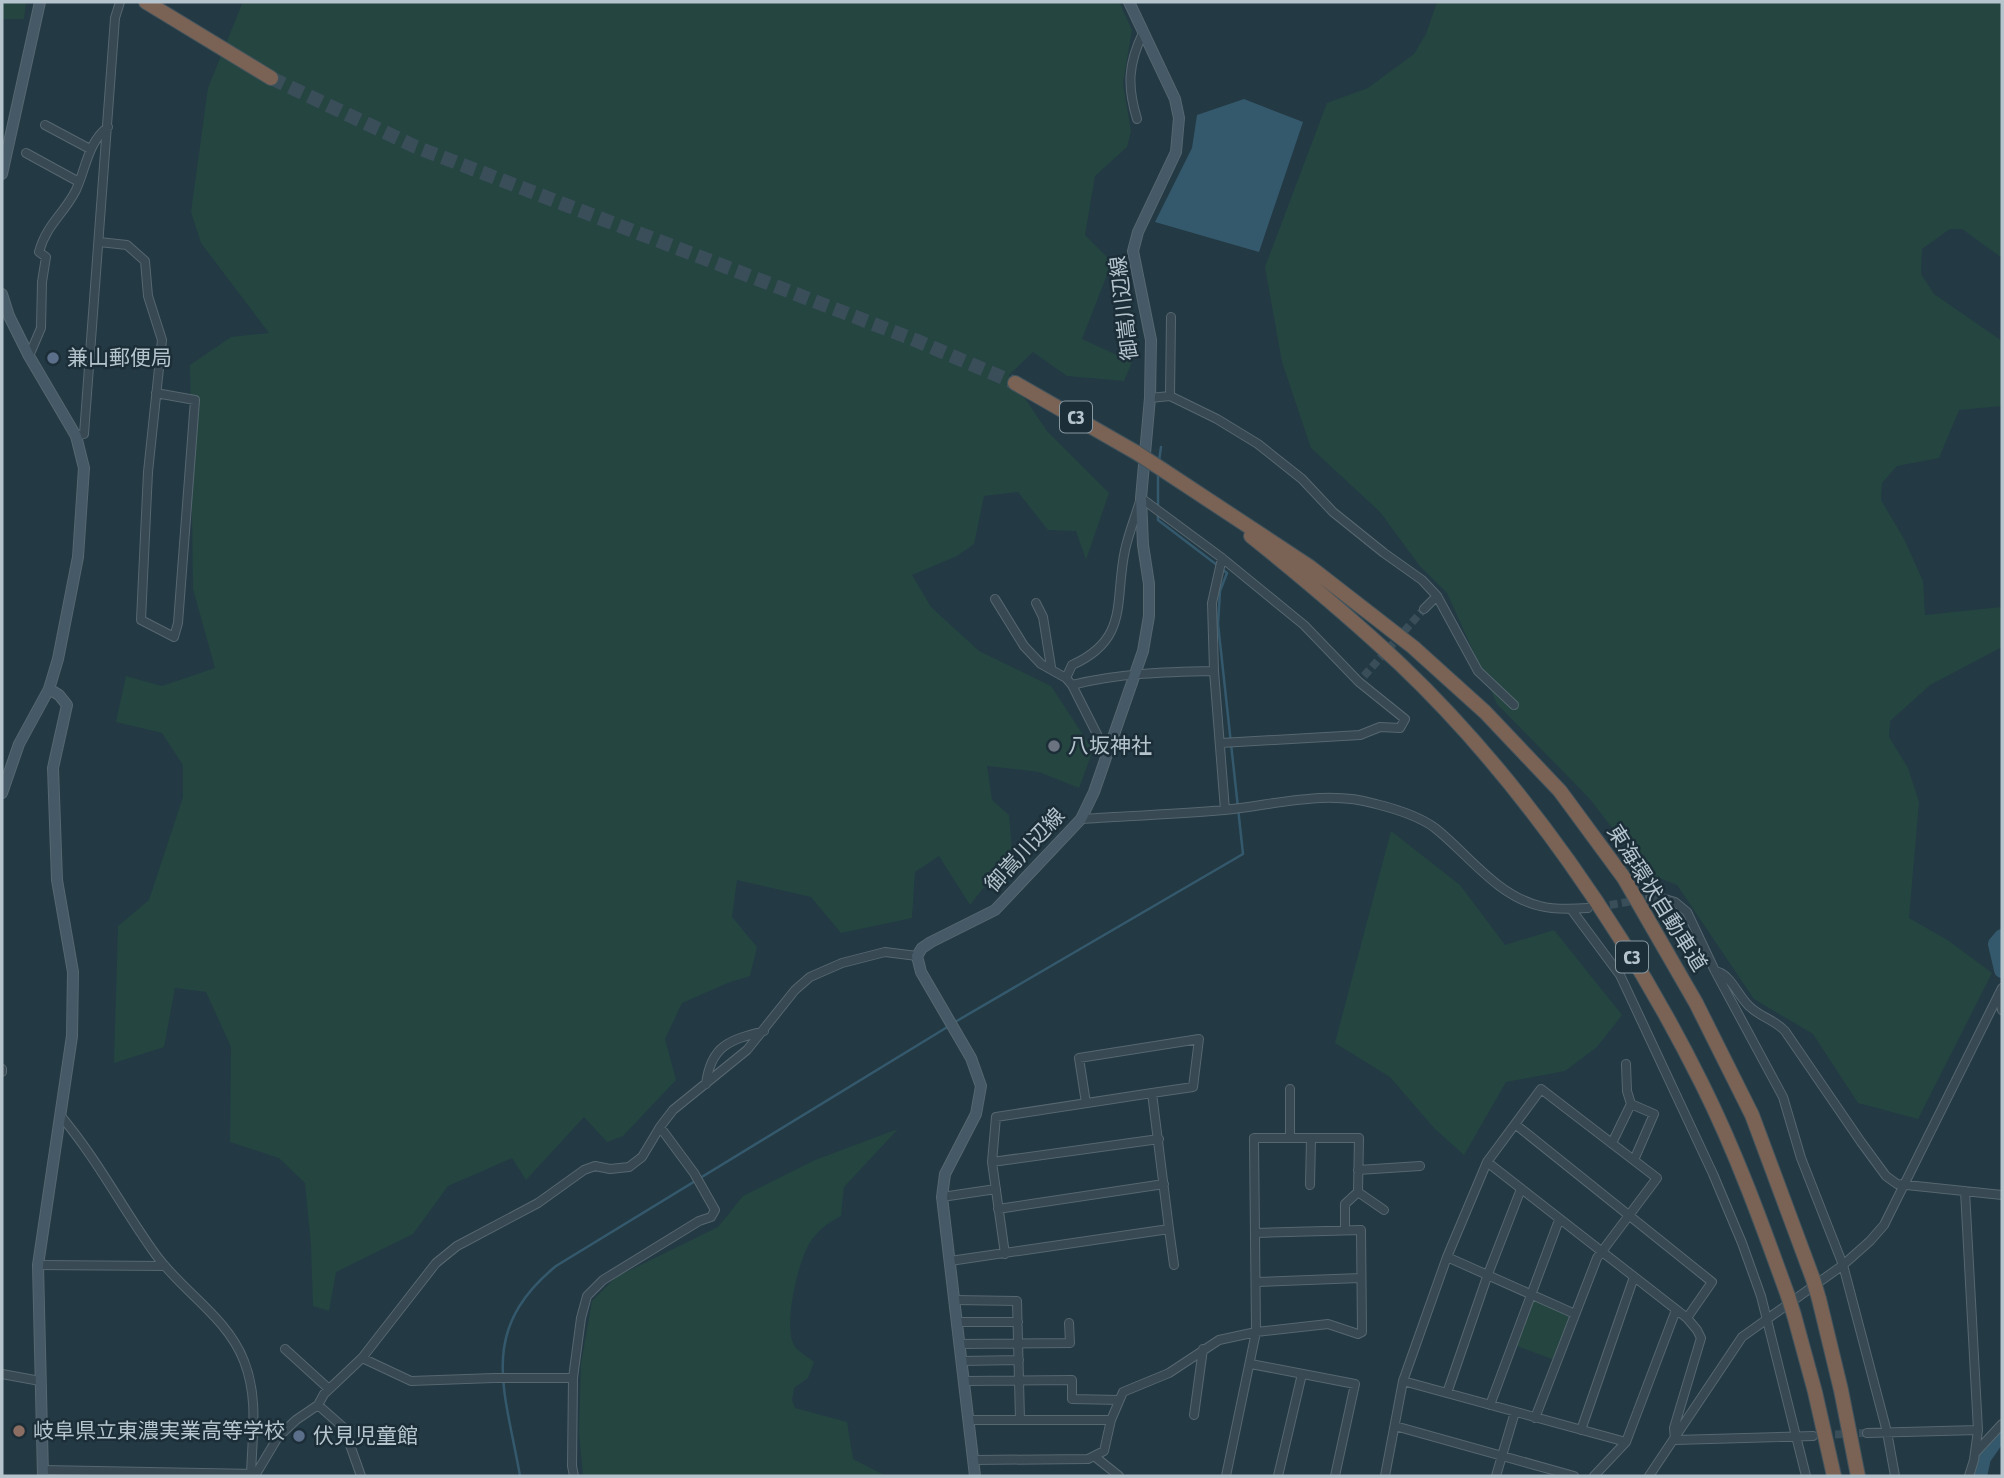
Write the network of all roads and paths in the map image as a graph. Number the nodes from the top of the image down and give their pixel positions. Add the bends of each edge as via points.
1 (40, 2) edge
2 (120, 2) edge
3 (146, 2) edge
4 (1129, 2) edge
5 (1143, 33) junction
6 (271, 78) tunnel mouth
7 (1137, 119) dead end
8 (46, 125) dead end
9 (108, 127) junction
10 (90, 149) junction
11 (26, 153) dead end
12 (2, 174) edge
13 (79, 183) junction
14 (99, 242) junction
15 (2, 293) edge
16 (1171, 317) dead end
17 (29, 356) junction
18 (1015, 383) tunnel mouth
19 (156, 393) junction
20 (1170, 396) junction
21 (1150, 398) junction
22 (76, 436) junction
23 (1198, 494) junction
24 (1141, 498) junction
25 (1222, 558) junction
26 (1437, 596) junction
27 (995, 599) dead end
28 (1037, 603) dead end
29 (1424, 609) tunnel mouth
30 (1051, 667) junction
31 (1214, 671) junction
32 (1135, 674) junction
33 (1069, 682) junction
34 (49, 689) junction
35 (1514, 705) dead end
36 (1221, 743) junction
37 (1107, 754) junction
38 (2, 793) edge
39 (1225, 810) junction
40 (1081, 820) junction
41 (1651, 898) tunnel mouth
42 (1588, 908) tunnel mouth
43 (1571, 909) junction
44 (917, 956) junction
45 (1715, 971) junction
46 (2001, 991) edge
47 (2002, 1010) edge
48 (764, 1031) junction
49 (1626, 1064) dead end
50 (706, 1084) junction
51 (1290, 1089) dead end
52 (1152, 1093) junction
53 (1086, 1103) junction
54 (1631, 1104) junction
55 (60, 1115) junction
56 (1515, 1124) junction
57 (660, 1127) junction
58 (1290, 1138) junction
59 (1311, 1138) junction
60 (1158, 1139) junction
61 (1612, 1143) junction
62 (1634, 1160) junction
63 (992, 1161) junction
64 (1487, 1162) junction
65 (1420, 1166) dead end
66 (1358, 1170) junction
67 (1164, 1184) junction
68 (1310, 1185) dead end
69 (1902, 1186) junction
70 (996, 1189) junction
71 (1521, 1189) junction
72 (1965, 1191) junction
73 (1358, 1192) junction
74 (2002, 1195) edge
75 (942, 1197) junction
76 (998, 1209) junction
77 (1384, 1210) dead end
78 (1629, 1215) junction
79 (1559, 1220) junction
80 (1169, 1228) junction
81 (1345, 1229) junction
82 (1255, 1233) junction
83 (1601, 1252) junction
84 (1005, 1254) junction
85 (1447, 1257) junction
86 (950, 1261) junction
87 (38, 1265) junction
88 (1174, 1265) dead end
89 (1843, 1265) junction
90 (165, 1266) junction
91 (1488, 1274) junction
92 (1634, 1277) junction
93 (1360, 1278) junction
94 (1256, 1282) junction
95 (1532, 1293) junction
96 (955, 1300) junction
97 (1676, 1310) junction
98 (1575, 1314) junction
99 (1687, 1318) junction
100 (1766, 1319) junction
101 (958, 1322) junction
102 (1018, 1322) junction
103 (1069, 1322) dead end
104 (1256, 1332) junction
105 (1018, 1343) junction
106 (960, 1344) junction
107 (285, 1349) dead end
108 (1203, 1349) junction
109 (362, 1357) junction
110 (1019, 1360) junction
111 (962, 1361) junction
112 (1251, 1364) junction
113 (2, 1374) edge
114 (1302, 1374) junction
115 (573, 1378) junction
116 (40, 1381) junction
117 (965, 1381) junction
118 (1019, 1381) junction
119 (1403, 1381) junction
120 (329, 1389) junction
121 (1447, 1393) junction
122 (1119, 1400) junction
123 (318, 1405) junction
124 (1490, 1405) junction
125 (1515, 1412) junction
126 (1194, 1415) dead end
127 (1535, 1418) junction
128 (969, 1420) junction
129 (1020, 1420) junction
130 (1111, 1420) junction
131 (2002, 1424) edge
132 (1395, 1426) junction
133 (1581, 1430) junction
134 (1978, 1430) junction
135 (1887, 1432) junction
136 (1867, 1433) tunnel mouth
137 (1813, 1436) tunnel mouth
138 (1797, 1437) junction
139 (1675, 1440) junction
140 (1626, 1442) junction
141 (1975, 1453) junction
142 (1094, 1456) junction
143 (1502, 1457) junction
144 (974, 1460) junction
145 (43, 1473) edge
146 (177, 1475) edge
147 (251, 1475) edge
148 (1389, 1475) edge
149 (361, 1476) edge
150 (574, 1476) edge
151 (975, 1476) edge
152 (1119, 1476) edge
153 (1226, 1476) edge
154 (1278, 1476) edge
155 (1335, 1476) edge
156 (1496, 1476) edge
157 (1574, 1476) edge
158 (1594, 1476) edge
159 (1650, 1476) edge
160 (1806, 1476) edge
161 (1834, 1476) edge
162 (1858, 1476) edge
163 (1895, 1476) edge
164 (1969, 1476) edge

1 - 12 main road
2 - 9 street
3 - 6 highway
4 - 5 main road, 御嵩川辺線
5 - 7 street via 1129,75
5 - 21 main road, 御嵩川辺線 via 1180,118 1176,152 1133,251 1151,340
8 - 10 street
9 - 10 street
9 - 14 street
10 - 13 street
11 - 13 street
13 - 17 street via 42,243 40,252 46,257 41,328
14 - 19 street via 127,245 145,261 148,296 162,340
14 - 22 street via 85,434
15 - 17 main road
16 - 20 street
17 - 22 main road
18 - 23 highway, 東海環状自動車道 / C3, bridge
19 - 19 street via 195,400 174,637 141,621
20 - 21 street
20 - 26 street via 1258,444
21 - 24 main road, 御嵩川辺線
22 - 34 main road via 83,468 78,557
23 - 161 highway, 東海環状自動車道 / C3, bridge via 1303,578 1400,665 1464,732 1571,865 1636,964 1702,1084 1746,1183 1794,1315
23 - 162 highway, 東海環状自動車道 / C3, bridge via 1310,567 1413,647 1485,712 1560,791 1624,878 1696,1003 1752,1115 1819,1299
24 - 25 street
24 - 32 main road, 御嵩川辺線 via 1149,616
24 - 33 street via 1125,549 1115,624 1102,645 1072,665
25 - 31 street via 1212,603
25 - 36 street via 1304,625 1405,719 1400,728 1380,727 1360,735
26 - 29 street
26 - 35 street via 1478,671
27 - 30 street via 1024,646 1041,664
28 - 30 street
30 - 33 street
31 - 32 street
31 - 36 street
32 - 33 street
32 - 37 main road, 御嵩川辺線
33 - 37 street
34 - 38 main road via 19,744
34 - 55 main road via 67,705 53,768 57,880 73,972 72,1036
36 - 39 street
37 - 40 main road, 御嵩川辺線
39 - 40 street
39 - 43 street via 1322,797 1374,803 1433,826 1518,897 1541,906
40 - 44 main road, 御嵩川辺線 via 995,910 931,942
41 - 45 street via 1675,902 1687,912
42 - 43 street
43 - 100 street via 1620,975 1644,1024 1742,1243
44 - 48 street via 885,952 810,977
44 - 75 main road via 981,1086 976,1114 945,1174
45 - 69 street via 1723,972 1750,1007 1780,1025 1886,1176
45 - 89 street via 1783,1097 1801,1158
46 - 47 street
46 - 69 street
48 - 50 street
48 - 50 street via 733,1039 718,1049
49 - 54 street
50 - 57 street via 673,1110
51 - 58 street
52 - 53 street
52 - 53 street via 1193,1087 1199,1039 1079,1058
52 - 60 street
53 - 63 street via 996,1117
54 - 61 street
54 - 62 street via 1654,1114
55 - 87 main road
55 - 90 street
56 - 61 street via 1541,1089
56 - 64 street
56 - 78 street
57 - 109 street via 642,1157 629,1167 584,1170 538,1203 457,1246 436,1264
57 - 115 street via 715,1210 711,1217 603,1280 587,1296
58 - 59 street
58 - 82 street via 1254,1138
59 - 66 street via 1359,1138
59 - 68 street
60 - 63 street
60 - 67 street
61 - 62 street
62 - 78 street via 1657,1178
63 - 70 street
64 - 71 street
64 - 85 street
65 - 66 street
66 - 73 street
67 - 76 street
67 - 80 street
69 - 72 street
69 - 89 street via 1884,1224
70 - 75 street
70 - 76 street
71 - 79 street
71 - 91 street
72 - 74 street
72 - 134 street
73 - 77 street
73 - 81 street via 1345,1204
75 - 86 main road
76 - 84 street
78 - 83 street
78 - 99 street via 1712,1282
79 - 83 street
79 - 95 street
80 - 84 street
80 - 88 street
81 - 82 street
81 - 93 street via 1361,1230
82 - 94 street
83 - 92 street
83 - 98 street
84 - 86 street
85 - 91 street
85 - 119 street
86 - 96 main road
87 - 90 street
87 - 116 main road
89 - 100 street
89 - 135 street
90 - 147 street via 224,1327 243,1357 255,1411
91 - 95 street
91 - 121 street
92 - 97 street
92 - 133 street
93 - 94 street
93 - 104 street via 1362,1332 1328,1324
94 - 104 street
95 - 98 street
95 - 124 street
96 - 101 main road
96 - 102 street via 1017,1301
97 - 99 street
97 - 140 street
98 - 127 street
99 - 139 street via 1701,1338 1674,1429
100 - 138 street
100 - 139 street via 1742,1337
101 - 102 street
101 - 106 main road
102 - 105 street
103 - 105 street via 1070,1343
104 - 108 street via 1219,1339
104 - 112 street
105 - 106 street
105 - 110 street
106 - 111 main road
107 - 120 street
108 - 122 street via 1169,1373 1123,1392
108 - 126 street
109 - 115 street via 411,1381
109 - 120 street
110 - 111 street
110 - 118 street
111 - 117 main road
112 - 114 street
112 - 153 street
113 - 116 street
114 - 154 street
114 - 155 street via 1355,1384
115 - 150 street
116 - 145 main road
117 - 118 street
117 - 128 main road
118 - 122 street via 1072,1380 1072,1399
118 - 129 street
119 - 121 street
119 - 132 street
120 - 123 street
121 - 124 street
122 - 130 street
123 - 147 street via 286,1428
123 - 149 street via 344,1428
124 - 125 street
125 - 127 street
125 - 143 street
127 - 133 street
128 - 129 street
128 - 144 main road
129 - 130 street
130 - 142 street via 1104,1451
131 - 141 street
132 - 143 street
132 - 148 street
133 - 140 street
134 - 135 street
134 - 141 street
135 - 136 street
135 - 163 street
137 - 138 street
138 - 139 street
138 - 160 street
139 - 159 street
140 - 158 street
141 - 164 street
142 - 144 street
142 - 152 street
143 - 156 street
143 - 157 street
144 - 151 main road
145 - 146 street
146 - 147 street

